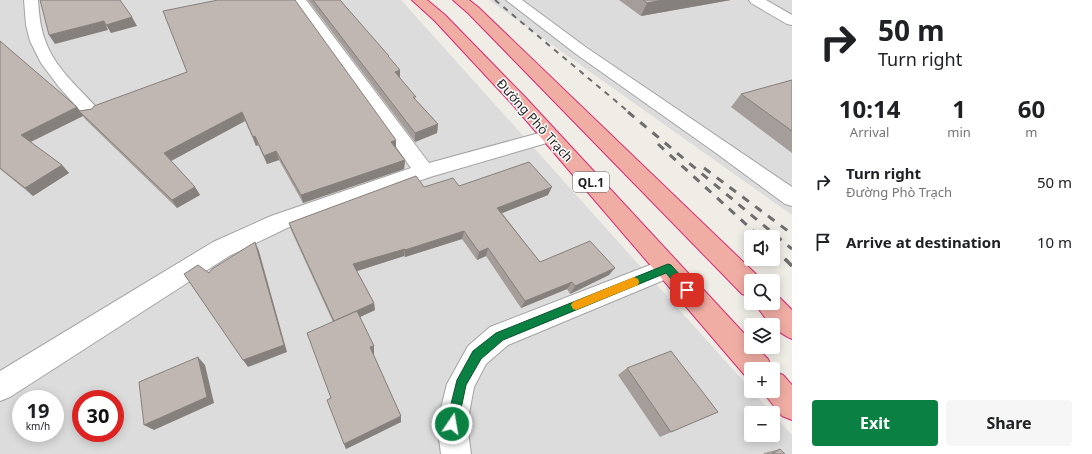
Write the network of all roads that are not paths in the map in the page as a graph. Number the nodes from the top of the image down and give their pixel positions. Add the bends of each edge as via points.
1 (31, 0) edge
2 (299, 0) edge
3 (419, 0) edge
4 (513, 0) edge
5 (756, 0) edge
6 (467, 5) edge
7 (440, 18) junction
8 (792, 21) edge
9 (92, 112) edge
10 (550, 136) junction
11 (424, 170) junction
12 (792, 198) edge
13 (668, 268) junction
14 (744, 279) edge
15 (773, 310) edge
16 (784, 326) edge
17 (743, 340) edge
18 (754, 362) edge
19 (0, 387) edge
20 (780, 393) edge
21 (792, 406) edge
22 (456, 454) edge

1 - 9 street via 34,29 44,56 53,70
2 - 11 street
3 - 7 highway, Đường Phò Trạch / QL.1
4 - 12 street via 605,69 754,169
5 - 8 street
6 - 7 highway
6 - 14 highway, QL.1
7 - 10 highway, Đường Phò Trạch / QL.1
10 - 11 street
10 - 13 highway, Đường Phò Trạch / QL.1
11 - 19 street via 279,222 221,248
13 - 17 highway, Đường Phò Trạch / QL.1
13 - 22 street via 500,336 477,355 461,384 452,424
15 - 16 highway
17 - 18 highway, Đường Phò Trạch / QL.1
20 - 21 highway

